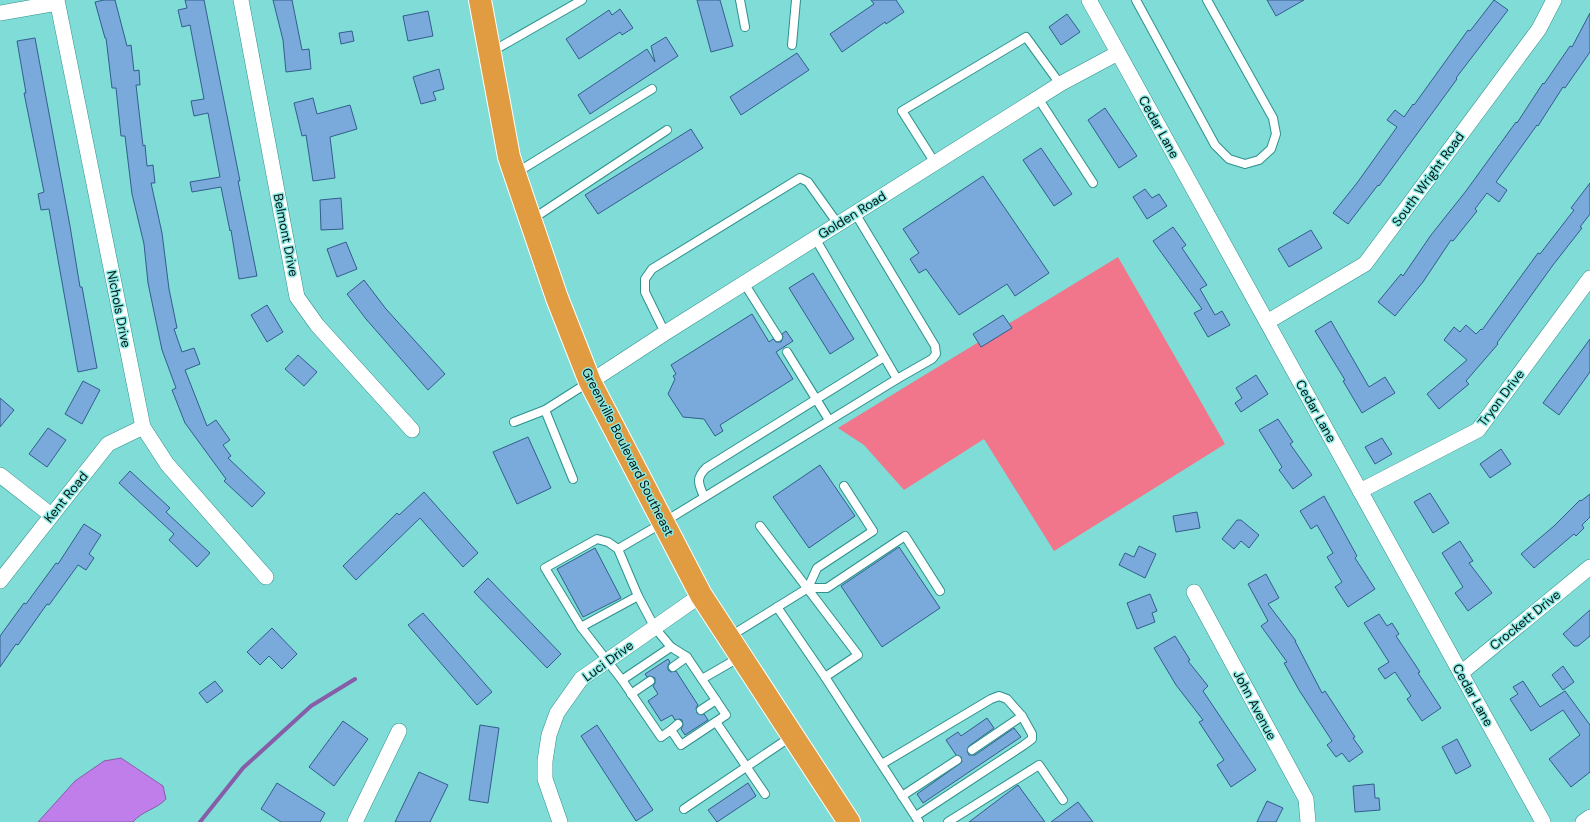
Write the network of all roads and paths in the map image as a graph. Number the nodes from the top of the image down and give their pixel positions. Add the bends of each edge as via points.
1 (241, 0) edge
2 (480, 0) edge
3 (582, 0) edge
4 (740, 0) edge
5 (796, 0) edge
6 (1089, 0) edge
7 (1136, 0) edge
8 (1207, 0) edge
9 (1554, 0) edge
10 (57, 2) edge
11 (0, 13) edge
12 (745, 27) dead end
13 (792, 46) dead end
14 (490, 52) junction
15 (1118, 53) junction
16 (1060, 84) junction
17 (652, 90) dead end
18 (1038, 98) junction
19 (667, 130) dead end
20 (935, 163) junction
21 (515, 174) junction
22 (1093, 183) dead end
23 (855, 213) junction
24 (531, 220) junction
25 (838, 224) junction
26 (815, 238) junction
27 (1590, 278) edge
28 (744, 283) junction
29 (1267, 322) junction
30 (665, 333) junction
31 (778, 337) dead end
32 (787, 352) dead end
33 (884, 357) junction
34 (897, 379) junction
35 (590, 382) junction
36 (816, 400) junction
37 (545, 410) junction
38 (829, 420) junction
39 (514, 422) dead end
40 (143, 427) junction
41 (412, 430) dead end
42 (0, 475) edge
43 (573, 479) dead end
44 (844, 486) dead end
45 (1360, 491) junction
46 (704, 497) junction
47 (51, 515) junction
48 (664, 522) junction
49 (760, 526) dead end
50 (618, 549) junction
51 (1590, 567) edge
52 (266, 577) dead end
53 (0, 581) edge
54 (808, 588) junction
55 (940, 591) dead end
56 (1194, 592) dead end
57 (702, 595) junction
58 (638, 596) junction
59 (777, 608) junction
60 (581, 627) junction
61 (655, 628) junction
62 (729, 637) junction
63 (671, 647) junction
64 (741, 656) junction
65 (687, 657) junction
66 (606, 662) junction
67 (673, 667) dead end
68 (1461, 673) junction
69 (826, 677) junction
70 (702, 679) junction
71 (622, 680) junction
72 (650, 681) dead end
73 (632, 694) junction
74 (716, 700) junction
75 (702, 710) dead end
76 (1022, 716) junction
77 (716, 722) junction
78 (678, 724) dead end
79 (671, 730) junction
80 (399, 731) dead end
81 (792, 735) junction
82 (972, 750) dead end
83 (957, 760) dead end
84 (882, 764) junction
85 (746, 766) junction
86 (765, 794) dead end
87 (902, 796) junction
88 (1063, 800) dead end
89 (684, 809) dead end
90 (1590, 817) edge
91 (918, 819) edge
92 (355, 822) edge
93 (560, 822) edge
94 (849, 822) edge
95 (948, 822) edge
96 (1308, 822) edge
97 (1543, 822) edge
98 (1583, 822) edge

1 - 41 street, Belmont Drive via 297,297 317,325
2 - 14 highway, Greenville Boulevard Southeast
3 - 14 lane
4 - 12 lane
5 - 13 lane
6 - 15 street, Cedar Lane
7 - 8 lane via 1215,145 1229,159 1245,164 1259,160 1271,149 1276,134 1273,118
9 - 29 street, South Wright Road via 1539,29 1365,264
10 - 11 street
10 - 40 street, Nichols Drive
14 - 21 highway, Greenville Boulevard Southeast via 509,157
15 - 16 street, Golden Road
15 - 29 street, Cedar Lane
16 - 18 street, Golden Road
16 - 20 lane via 1026,37 902,111
17 - 21 lane
18 - 20 street, Golden Road
18 - 22 lane
19 - 24 lane
20 - 23 street, Golden Road
21 - 24 highway, Greenville Boulevard Southeast
23 - 25 street, Golden Road
23 - 34 lane via 935,346 936,354 932,359
24 - 35 highway, Greenville Boulevard Southeast via 557,298
25 - 26 street, Golden Road
25 - 30 lane via 808,182 800,178 652,268 645,279 645,292
26 - 28 street, Golden Road
26 - 33 lane
27 - 45 street, Tryon Drive via 1478,430
28 - 30 street, Golden Road
28 - 31 lane
29 - 45 street, Cedar Lane
30 - 35 street, Golden Road
32 - 36 lane
33 - 34 lane
33 - 36 lane
34 - 38 lane
35 - 37 lane
35 - 48 highway, Greenville Boulevard Southeast
36 - 38 lane
36 - 46 lane via 706,468 698,480
37 - 39 lane
37 - 43 lane
38 - 46 lane
40 - 47 street, Kent Road via 108,444
40 - 52 street, Nichols Drive via 167,464
42 - 47 street
44 - 54 lane via 873,531 817,568
45 - 68 street, Cedar Lane
46 - 48 lane
47 - 53 street, Kent Road
48 - 50 lane
48 - 57 highway, Greenville Boulevard Southeast
49 - 54 lane
50 - 58 lane
50 - 60 lane via 598,539 545,568
51 - 68 street, Crockett Drive
54 - 55 lane via 827,588 905,536
54 - 59 lane
54 - 69 lane via 858,656
56 - 96 street, John Avenue via 1306,799
57 - 61 street, Luci Drive
57 - 62 highway, Greenville Boulevard Southeast
58 - 60 lane
58 - 61 lane
59 - 62 lane
59 - 69 lane
60 - 66 lane
61 - 63 lane
61 - 66 street, Luci Drive
62 - 64 highway, Greenville Boulevard Southeast
63 - 65 lane
63 - 71 lane
64 - 70 lane
64 - 81 highway, Greenville Boulevard Southeast
65 - 67 lane
65 - 70 lane
66 - 71 lane
66 - 93 street, Luci Drive via 581,679 557,713 549,735 545,779
68 - 97 street, Cedar Lane
69 - 84 lane
70 - 74 lane
71 - 73 lane
72 - 73 lane
73 - 79 lane via 660,737
74 - 75 lane
74 - 77 lane via 726,715
76 - 82 lane
76 - 84 lane via 1007,698 998,696
76 - 91 lane via 1032,739
77 - 79 lane via 681,745
77 - 85 lane
78 - 79 lane
80 - 92 street
81 - 85 lane
81 - 94 highway, Greenville Boulevard Southeast
83 - 87 lane
84 - 87 lane
85 - 86 lane
85 - 89 lane
87 - 91 lane
88 - 95 lane via 1039,765
90 - 98 street

